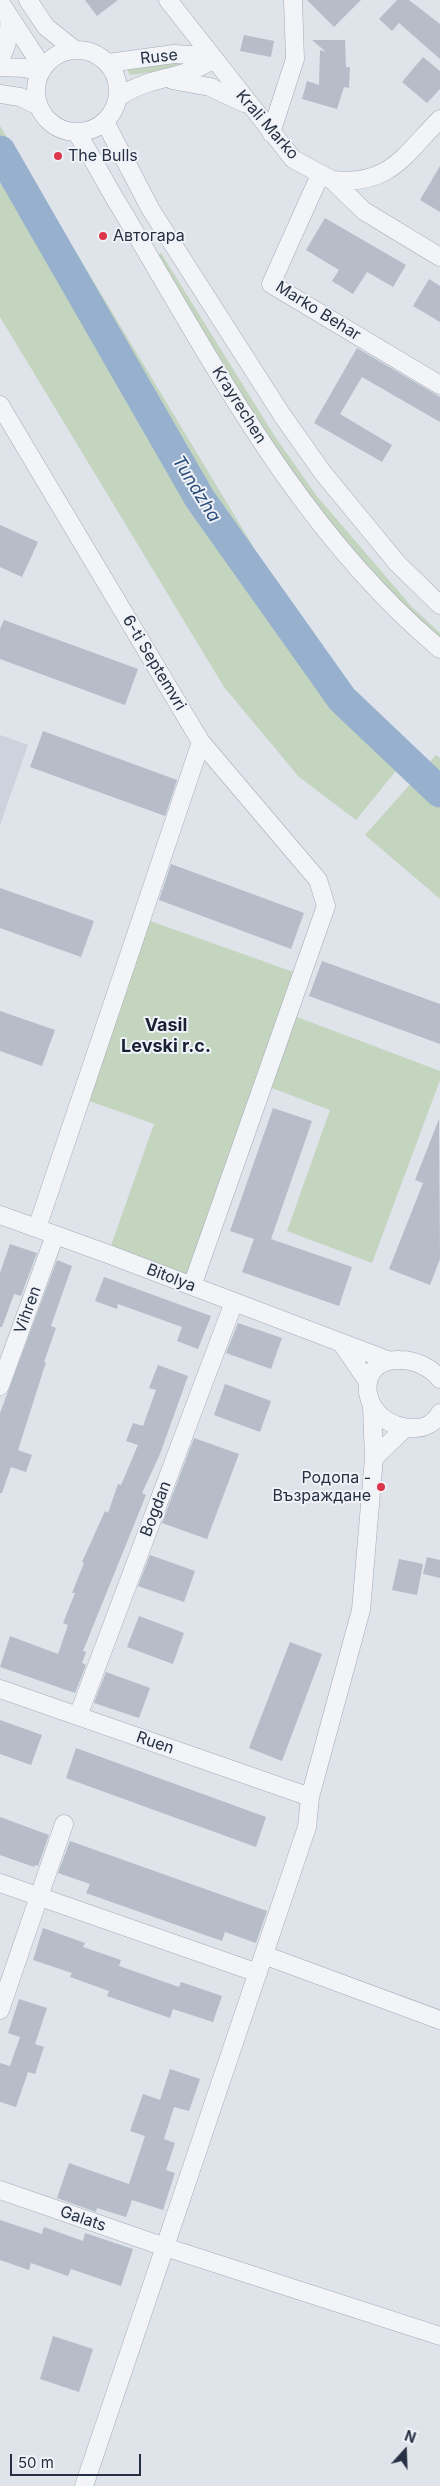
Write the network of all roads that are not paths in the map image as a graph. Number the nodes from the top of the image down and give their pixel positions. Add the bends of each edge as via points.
1 (28, 0) edge
2 (168, 0) edge
3 (294, 0) edge
4 (4, 9) edge
5 (74, 50) junction
6 (211, 57) junction
7 (0, 59) edge
8 (108, 63) junction
9 (0, 67) edge
10 (42, 70) junction
11 (151, 81) junction
12 (2, 94) edge
13 (118, 97) junction
14 (248, 105) junction
15 (39, 106) junction
16 (440, 119) edge
17 (105, 122) junction
18 (76, 132) junction
19 (271, 133) junction
20 (326, 178) junction
21 (440, 257) edge
22 (440, 385) edge
23 (0, 405) edge
24 (440, 604) edge
25 (440, 649) edge
26 (201, 742) junction
27 (0, 1215) edge
28 (37, 1228) junction
29 (56, 1235) junction
30 (192, 1286) junction
31 (234, 1302) junction
32 (342, 1344) junction
33 (388, 1360) junction
34 (439, 1377) edge
35 (368, 1382) junction
36 (0, 1386) edge
37 (372, 1407) junction
38 (439, 1415) edge
39 (405, 1428) junction
40 (374, 1458) junction
41 (0, 1689) edge
42 (78, 1716) junction
43 (310, 1797) junction
44 (64, 1824) dead end
45 (0, 1883) edge
46 (39, 1897) junction
47 (264, 1955) junction
48 (258, 1974) junction
49 (0, 2010) edge
50 (440, 2020) edge
51 (0, 2190) edge
52 (165, 2247) junction
53 (440, 2336) edge
54 (84, 2486) edge

1 - 5 street via 46,27
2 - 6 street, Krali Marko
3 - 19 street via 295,60
4 - 7 street via 10,33
4 - 10 street
5 - 8 street via 90,52
5 - 10 street via 58,54
6 - 8 street, Ruse via 174,54
6 - 11 street, Ruse via 199,70
6 - 14 street, Krali Marko
8 - 13 street via 118,83
9 - 10 street
10 - 15 street via 37,83
11 - 13 street, Ruse
11 - 14 street via 173,80 210,87
12 - 15 street via 20,97
13 - 17 street via 112,114
14 - 19 street, Krali Marko
15 - 18 street via 58,128
16 - 20 street via 387,172 352,182
17 - 18 street via 96,128
17 - 24 street, Krayrechen via 151,210 323,474 397,563
18 - 25 street, Krayrechen via 246,418 294,488 356,567 419,632
19 - 20 street, Krali Marko via 293,159
20 - 21 street, Krali Marko via 364,211
20 - 22 street, Marko Behar via 271,284
23 - 26 street, 6-ti Septemvri
26 - 28 street
26 - 30 street, 6-ti Septemvri via 318,880 326,906
27 - 28 street, Bitolya
28 - 29 street, Bitolya
29 - 30 street, Bitolya
29 - 36 street, Vihren
30 - 31 street, Bitolya
31 - 32 street, Bitolya
31 - 42 street, Bogdan
32 - 33 street, Bitolya
32 - 35 street
33 - 34 street, Bitolya via 406,1360 426,1367
33 - 35 street via 378,1365
35 - 37 street
37 - 39 street via 386,1421
37 - 40 street
38 - 39 street via 425,1426
39 - 40 street
40 - 43 street via 361,1610
41 - 42 street, Ruen
42 - 43 street, Ruen
43 - 47 street via 306,1827
44 - 46 street
45 - 46 street
46 - 48 street
46 - 49 street
47 - 48 street
47 - 50 street
48 - 52 street
51 - 52 street, Galats
52 - 53 street, Galats
52 - 54 street

